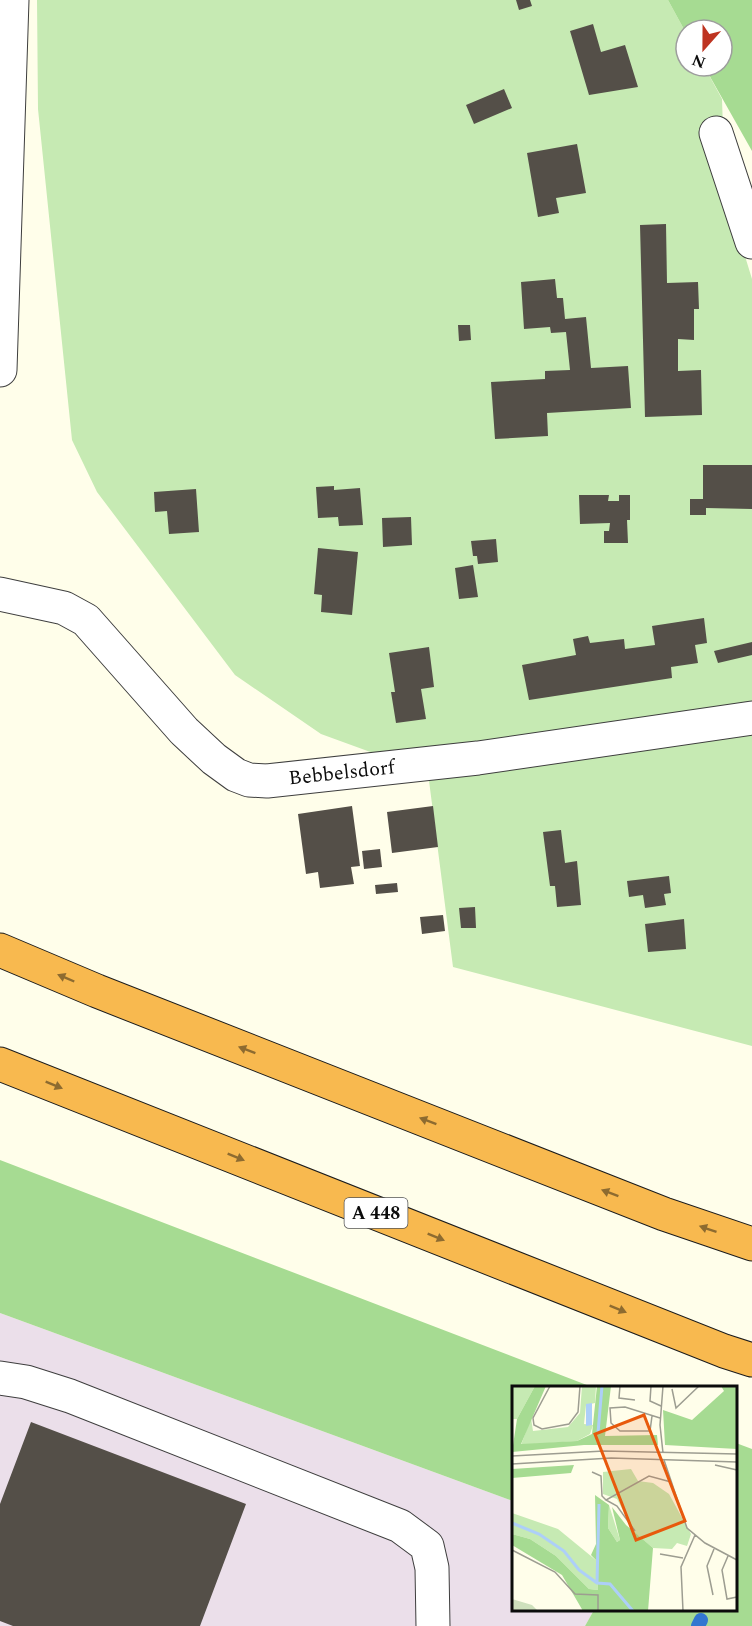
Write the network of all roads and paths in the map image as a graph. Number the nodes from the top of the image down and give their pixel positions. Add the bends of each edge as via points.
1 (12, 0) edge
2 (716, 134) dead end
3 (752, 242) edge
4 (0, 370) edge
5 (0, 594) edge
6 (752, 718) edge
7 (0, 950) edge
8 (0, 1064) edge
9 (752, 1244) edge
10 (752, 1360) edge
11 (0, 1378) edge
12 (433, 1626) edge

1 - 4 street
2 - 3 street
5 - 6 street, Bebbelsdorf via 64,608 86,620 184,731 214,759 249,780 478,758
9 -> 7 highway via 664,1214
8 -> 10 highway, A 448
11 - 12 street via 70,1396 400,1526 427,1546 432,1568

